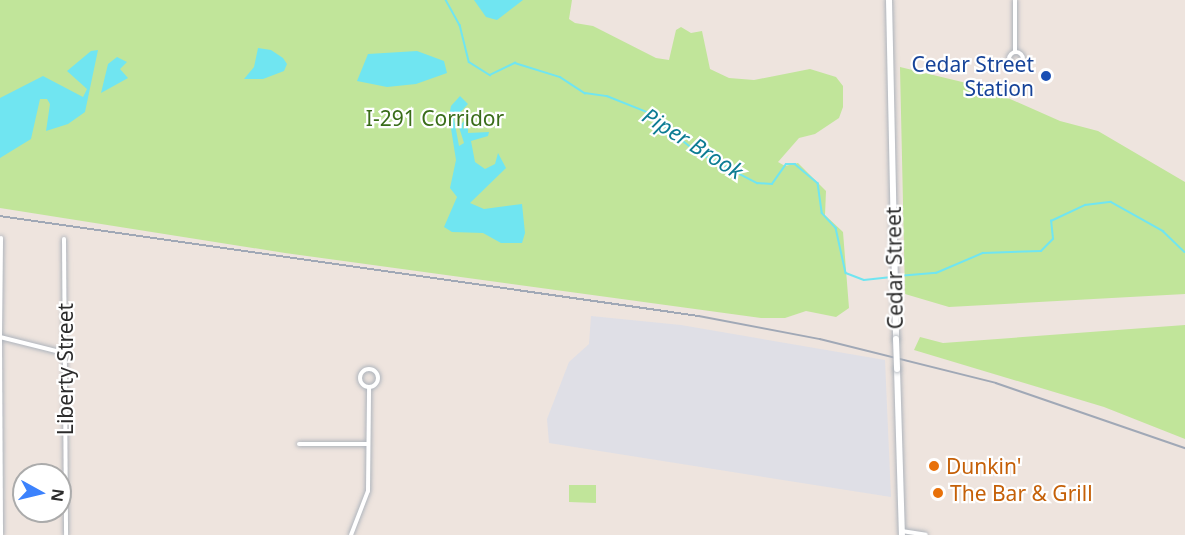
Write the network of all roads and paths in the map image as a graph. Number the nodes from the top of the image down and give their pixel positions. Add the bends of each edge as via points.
1 (889, 0) edge
2 (1015, 0) edge
3 (1015, 52) dead end
4 (1, 238) edge
5 (64, 239) dead end
6 (0, 338) edge
7 (64, 353) junction
8 (369, 387) junction
9 (299, 444) dead end
10 (368, 444) junction
11 (902, 533) edge
12 (1, 535) edge
13 (66, 535) edge
14 (351, 535) edge
15 (926, 535) edge

1 - 11 main road, Cedar Street, bridge
2 - 3 street
4 - 6 street
5 - 7 street, Liberty Street
6 - 7 street
6 - 12 street
7 - 13 street, Liberty Street
8 - 8 street via 377,378 368,369 360,378
8 - 10 street
9 - 10 street
10 - 14 street via 368,491
11 - 15 street

